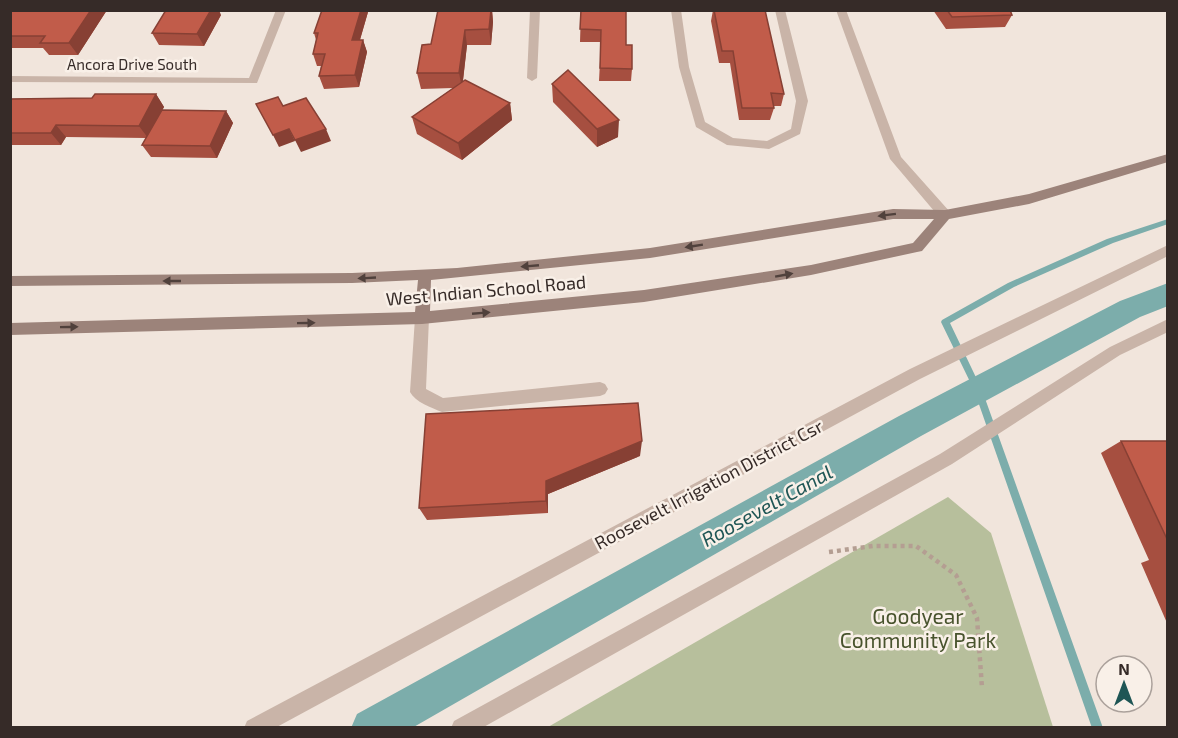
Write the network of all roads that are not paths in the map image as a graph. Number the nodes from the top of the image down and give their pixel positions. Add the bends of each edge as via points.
1 (281, 10) edge
2 (535, 10) edge
3 (676, 10) edge
4 (780, 10) edge
5 (841, 10) edge
6 (532, 78) dead end
7 (10, 79) edge
8 (1167, 158) edge
9 (945, 215) junction
10 (1167, 250) edge
11 (425, 274) junction
12 (10, 281) edge
13 (422, 318) junction
14 (1167, 325) edge
15 (10, 329) edge
16 (600, 389) dead end
17 (254, 728) edge
18 (460, 728) edge

1 - 7 street, Ancora Drive South via 253,81
2 - 6 street
3 - 4 street via 684,67 700,124 732,142 769,145 796,131 802,101
5 - 9 street via 896,159
8 - 9 main road, West Indian School Road via 1029,199
9 -> 11 main road, West Indian School Road via 893,213 650,253
13 -> 9 main road, West Indian School Road via 644,296 811,270 917,247
10 - 17 street, Roosevelt Irrigation District Csr via 915,374
11 -> 12 main road, West Indian School Road
11 - 13 main road
15 -> 13 main road, West Indian School Road
13 - 16 street via 418,392 442,405
14 - 18 street via 1114,351 946,459

